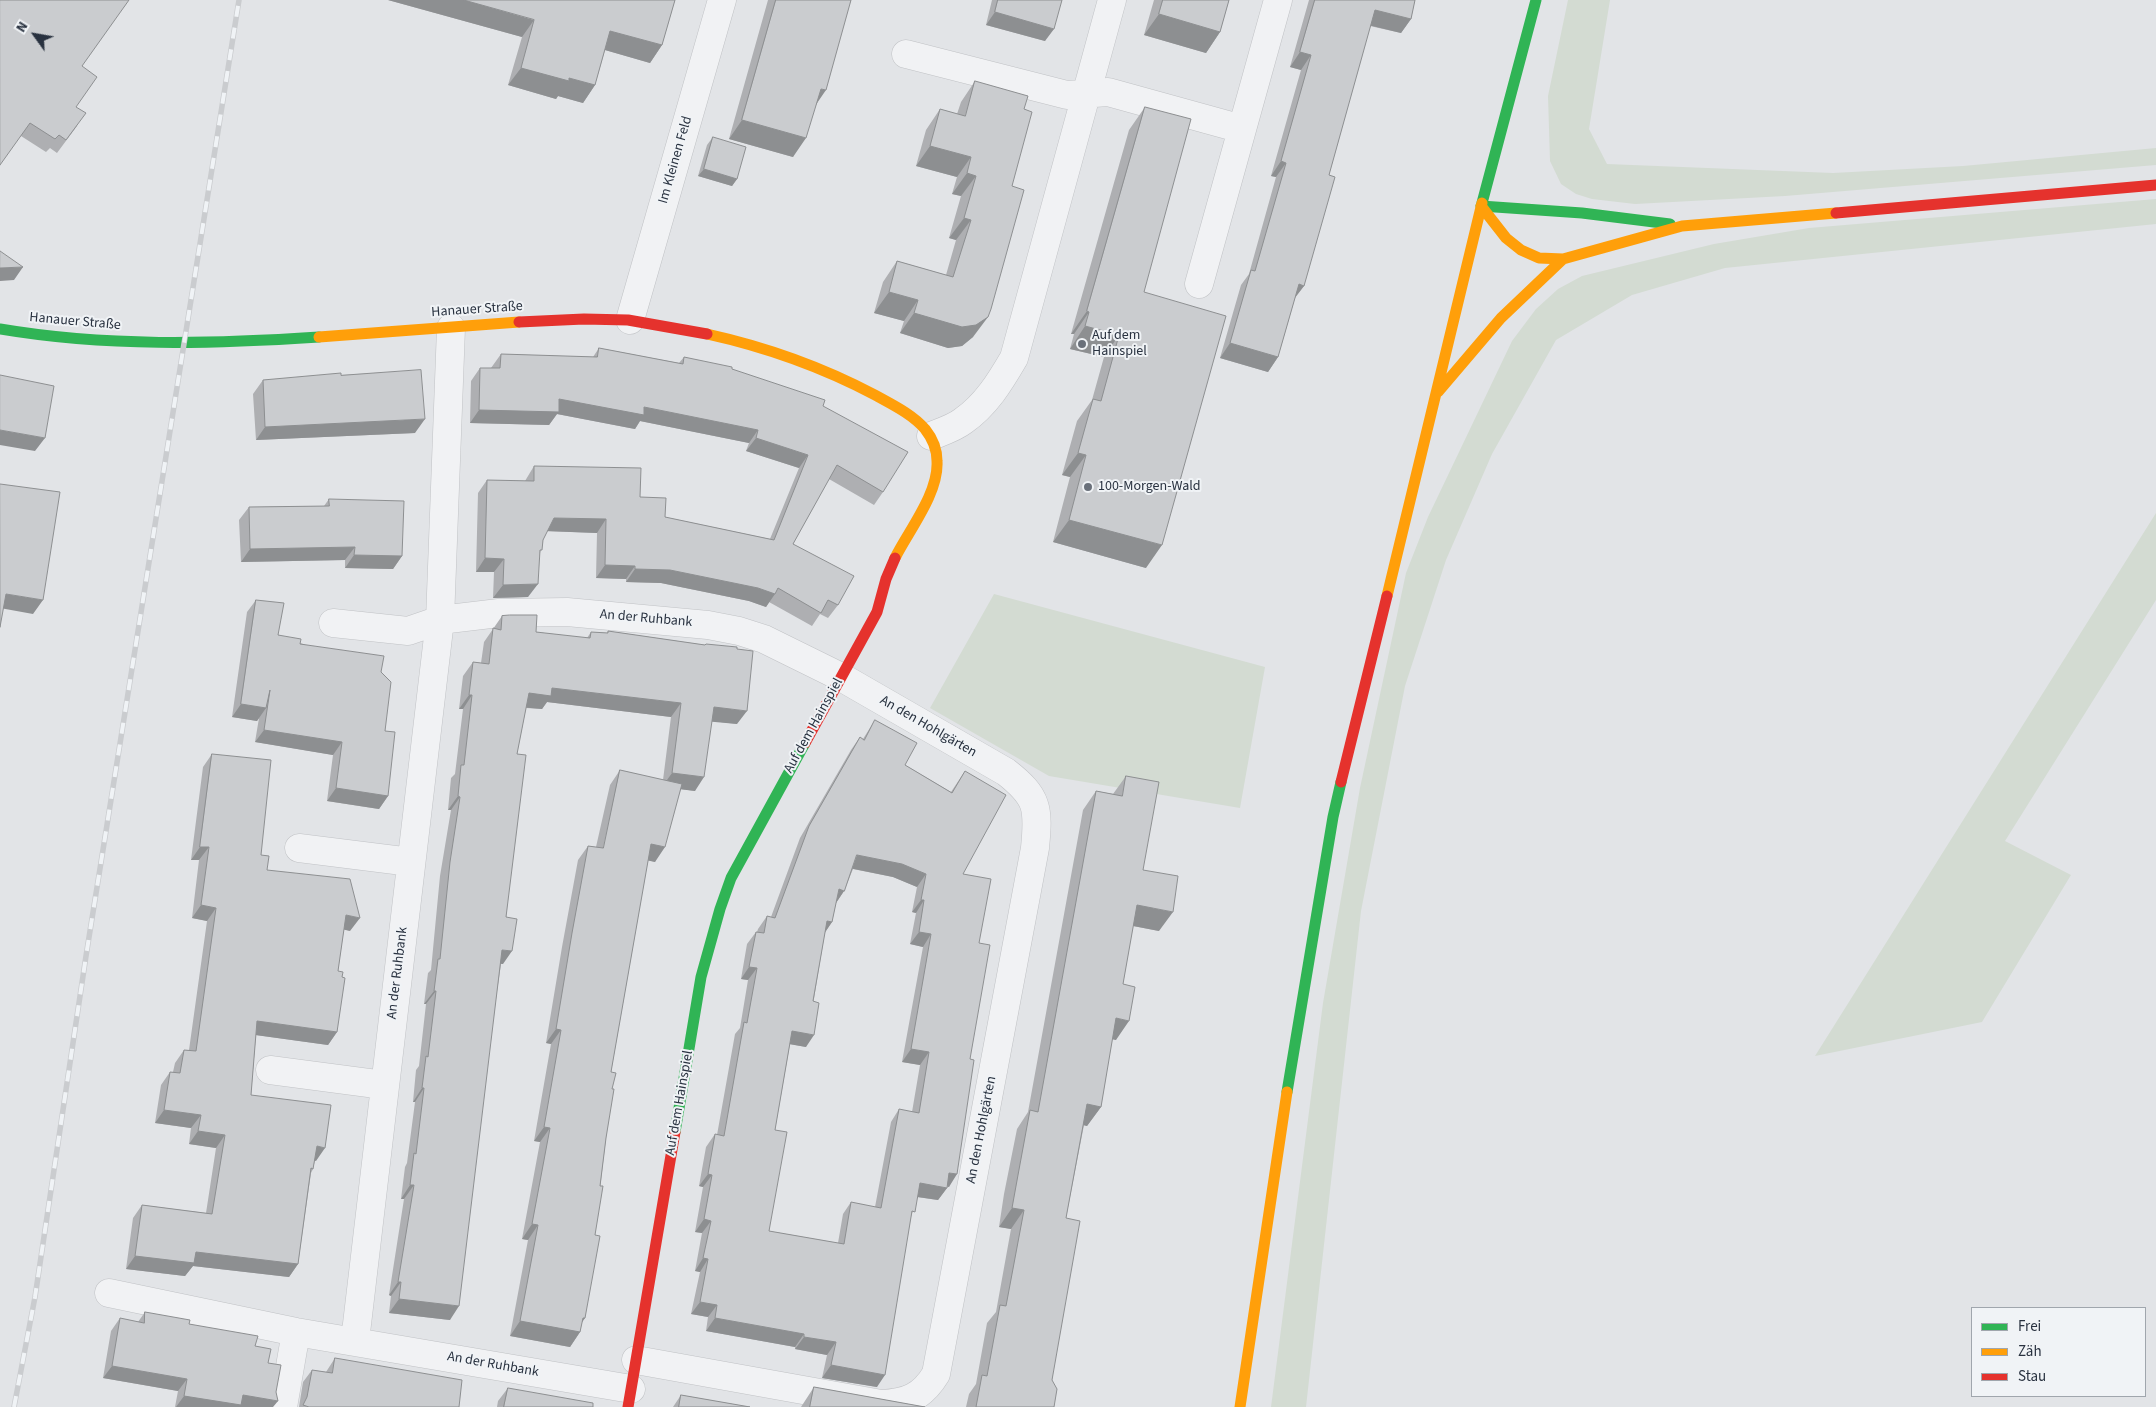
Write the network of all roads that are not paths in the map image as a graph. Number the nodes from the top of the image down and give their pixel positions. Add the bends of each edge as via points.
1 (722, 0) edge
2 (1112, 0) edge
3 (1278, 0) edge
4 (1536, 0) edge
5 (906, 54) dead end
6 (1088, 92) junction
7 (1242, 129) junction
8 (2156, 184) edge
9 (1481, 206) junction
10 (1682, 226) junction
11 (1563, 259) junction
12 (1199, 284) dead end
13 (630, 320) junction
14 (451, 328) junction
15 (0, 329) edge
16 (1434, 397) junction
17 (931, 436) junction
18 (440, 620) junction
19 (333, 623) dead end
20 (841, 677) junction
21 (300, 848) dead end
22 (411, 862) junction
23 (270, 1070) dead end
24 (384, 1084) junction
25 (109, 1293) dead end
26 (296, 1332) junction
27 (355, 1341) junction
28 (636, 1360) junction
29 (629, 1398) edge
30 (284, 1407) edge
31 (1240, 1407) edge

1 - 13 street, Im Kleinen Feld
2 - 6 street
3 - 7 street
4 - 9 street
5 - 6 street via 1067,95
6 - 7 street via 1108,92
6 - 17 street via 1014,358 982,405 961,422
7 - 12 street
8 - 10 street
9 - 10 street via 1582,213
9 - 11 street via 1506,238 1521,250 1539,258
9 - 16 street
10 - 11 street
11 - 16 street via 1501,318
13 - 14 street, Hanauer Straße via 555,320
13 - 17 street, Hanauer Straße via 762,347 810,364 892,405 915,420
14 - 15 street, Hanauer Straße via 224,344 80,339
14 - 18 street, An der Ruhbank
16 - 31 street via 1333,817 1301,1002
17 - 20 street, Auf dem Hainspiel via 938,470 931,489 888,572 869,630
18 - 19 street, An der Ruhbank via 408,631
18 - 20 street, An der Ruhbank via 499,612 567,612 708,625 739,630 764,639
18 - 22 street, An der Ruhbank
20 - 28 street, Auf dem Hainspiel via 742,856 720,909 701,977
20 - 28 street, An den Hohlgärten via 1006,772 1030,793 1038,822 936,1374 929,1386 916,1397 881,1404
21 - 22 street
22 - 24 street, An der Ruhbank
23 - 24 street
24 - 27 street, An der Ruhbank
25 - 26 street, An der Ruhbank
26 - 27 street, An der Ruhbank
26 - 30 street
27 - 29 street, An der Ruhbank
28 - 29 street, Auf dem Hainspiel

